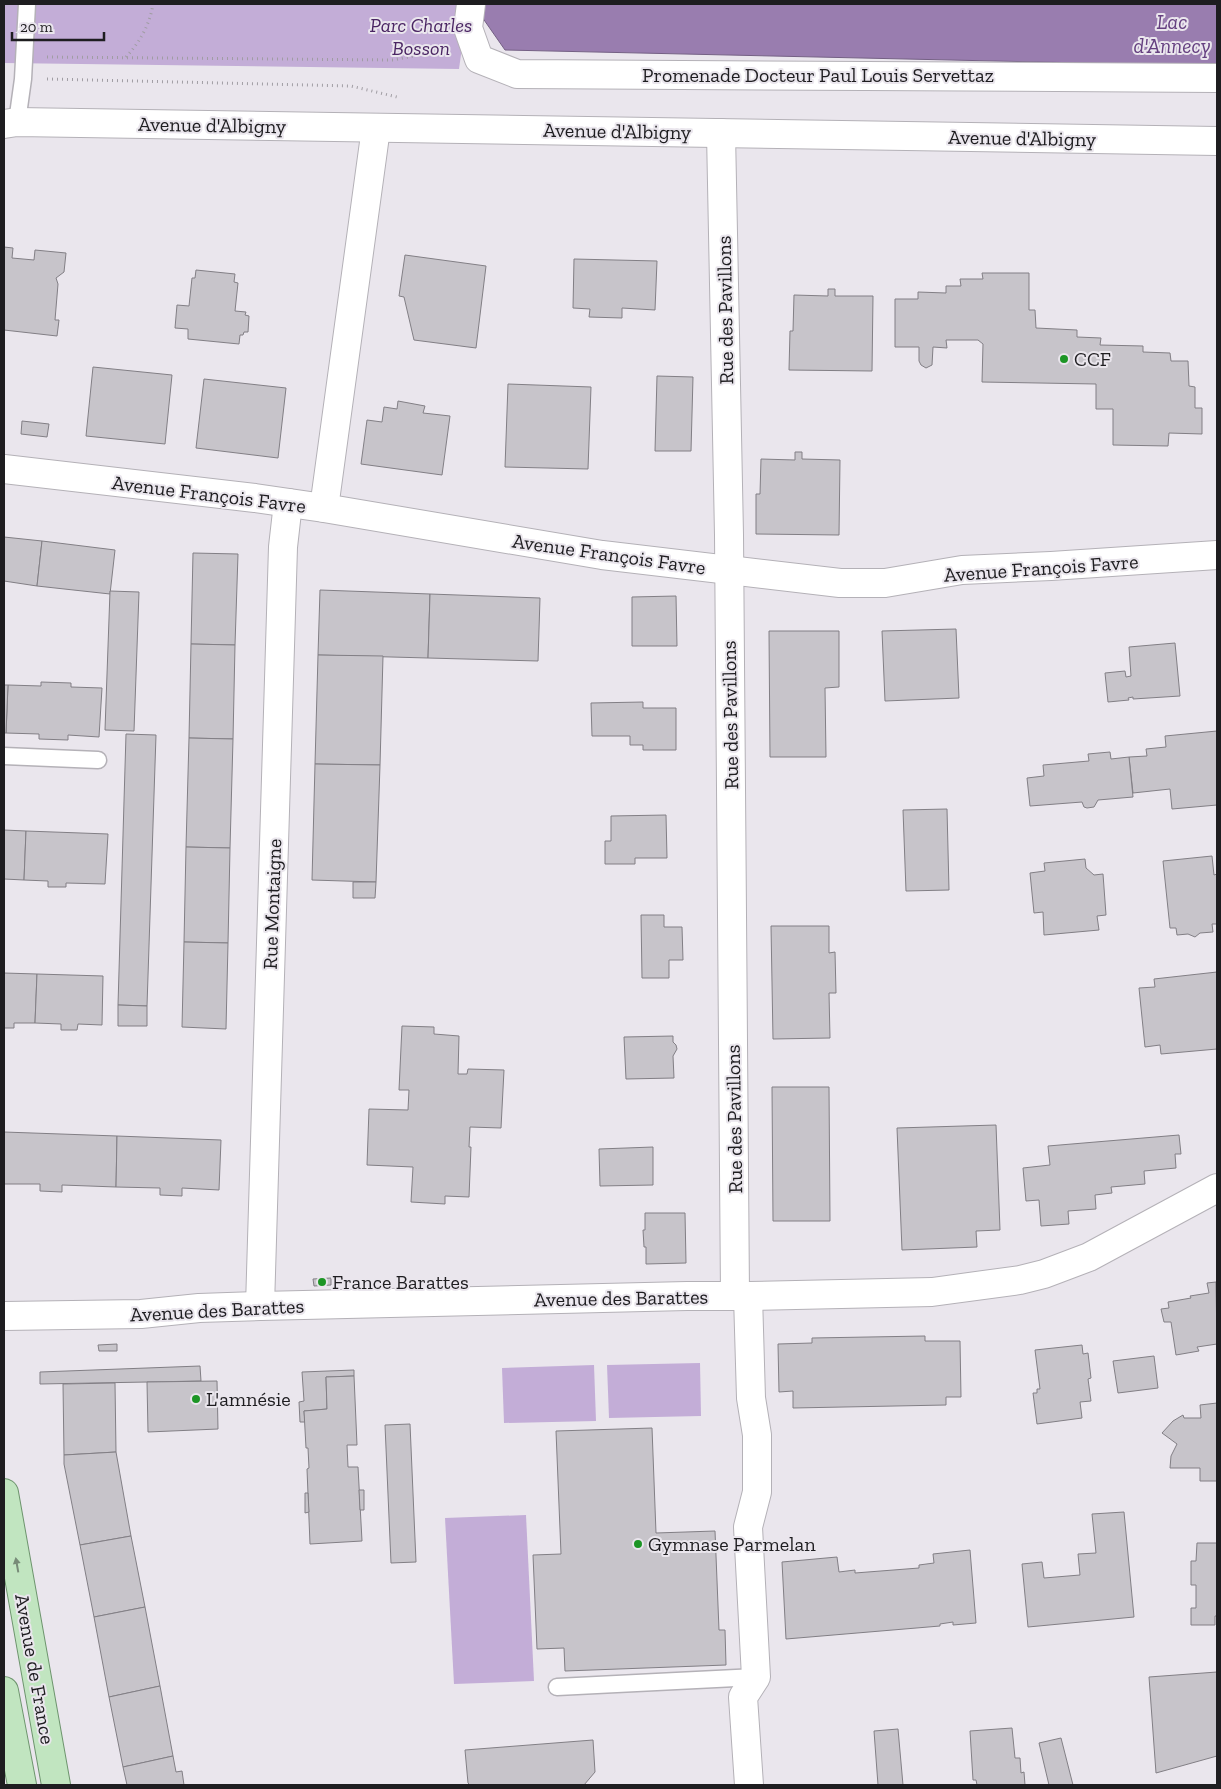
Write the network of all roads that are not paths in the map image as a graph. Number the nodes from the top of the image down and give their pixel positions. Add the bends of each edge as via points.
1 (27, 4) edge
2 (471, 4) edge
3 (1217, 78) edge
4 (8, 122) edge
5 (376, 128) junction
6 (721, 133) junction
7 (1217, 141) edge
8 (4, 469) edge
9 (288, 503) junction
10 (324, 508) junction
11 (1217, 555) edge
12 (729, 570) junction
13 (4, 756) edge
14 (98, 760) dead end
15 (1217, 1188) edge
16 (742, 1296) junction
17 (260, 1306) junction
18 (4, 1316) edge
19 (4, 1493) edge
20 (756, 1677) junction
21 (556, 1687) dead end
22 (4, 1691) edge
23 (14, 1771) edge
24 (56, 1785) edge
25 (749, 1785) edge

1 - 4 lane via 23,78
2 - 3 street, Promenade Docteur Paul Louis Servettaz via 468,28 479,59 517,74
4 - 5 street, Avenue d'Albigny
5 - 6 street, Avenue d'Albigny
5 - 10 street
6 - 7 street, Avenue d'Albigny
6 - 12 street, Rue des Pavillons
8 - 9 street, Avenue François Favre
9 - 10 street, Avenue François Favre
9 - 17 street, Rue Montaigne via 283,547
10 - 12 street, Avenue François Favre via 602,555
11 - 12 street, Avenue François Favre via 962,570 910,580 862,584
12 - 16 street, Rue des Pavillons
13 - 14 lane
15 - 16 street, Avenue des Barattes via 1089,1257 1020,1280 932,1292
16 - 17 street, Avenue des Barattes
16 - 20 street, Rue des Pavillons via 757,1435 757,1492 748,1527
17 - 18 street, Avenue des Barattes via 141,1314
24 -> 19 main road, Avenue de France
20 - 21 lane
20 - 25 street via 743,1697
22 - 23 main road, Avenue de France

